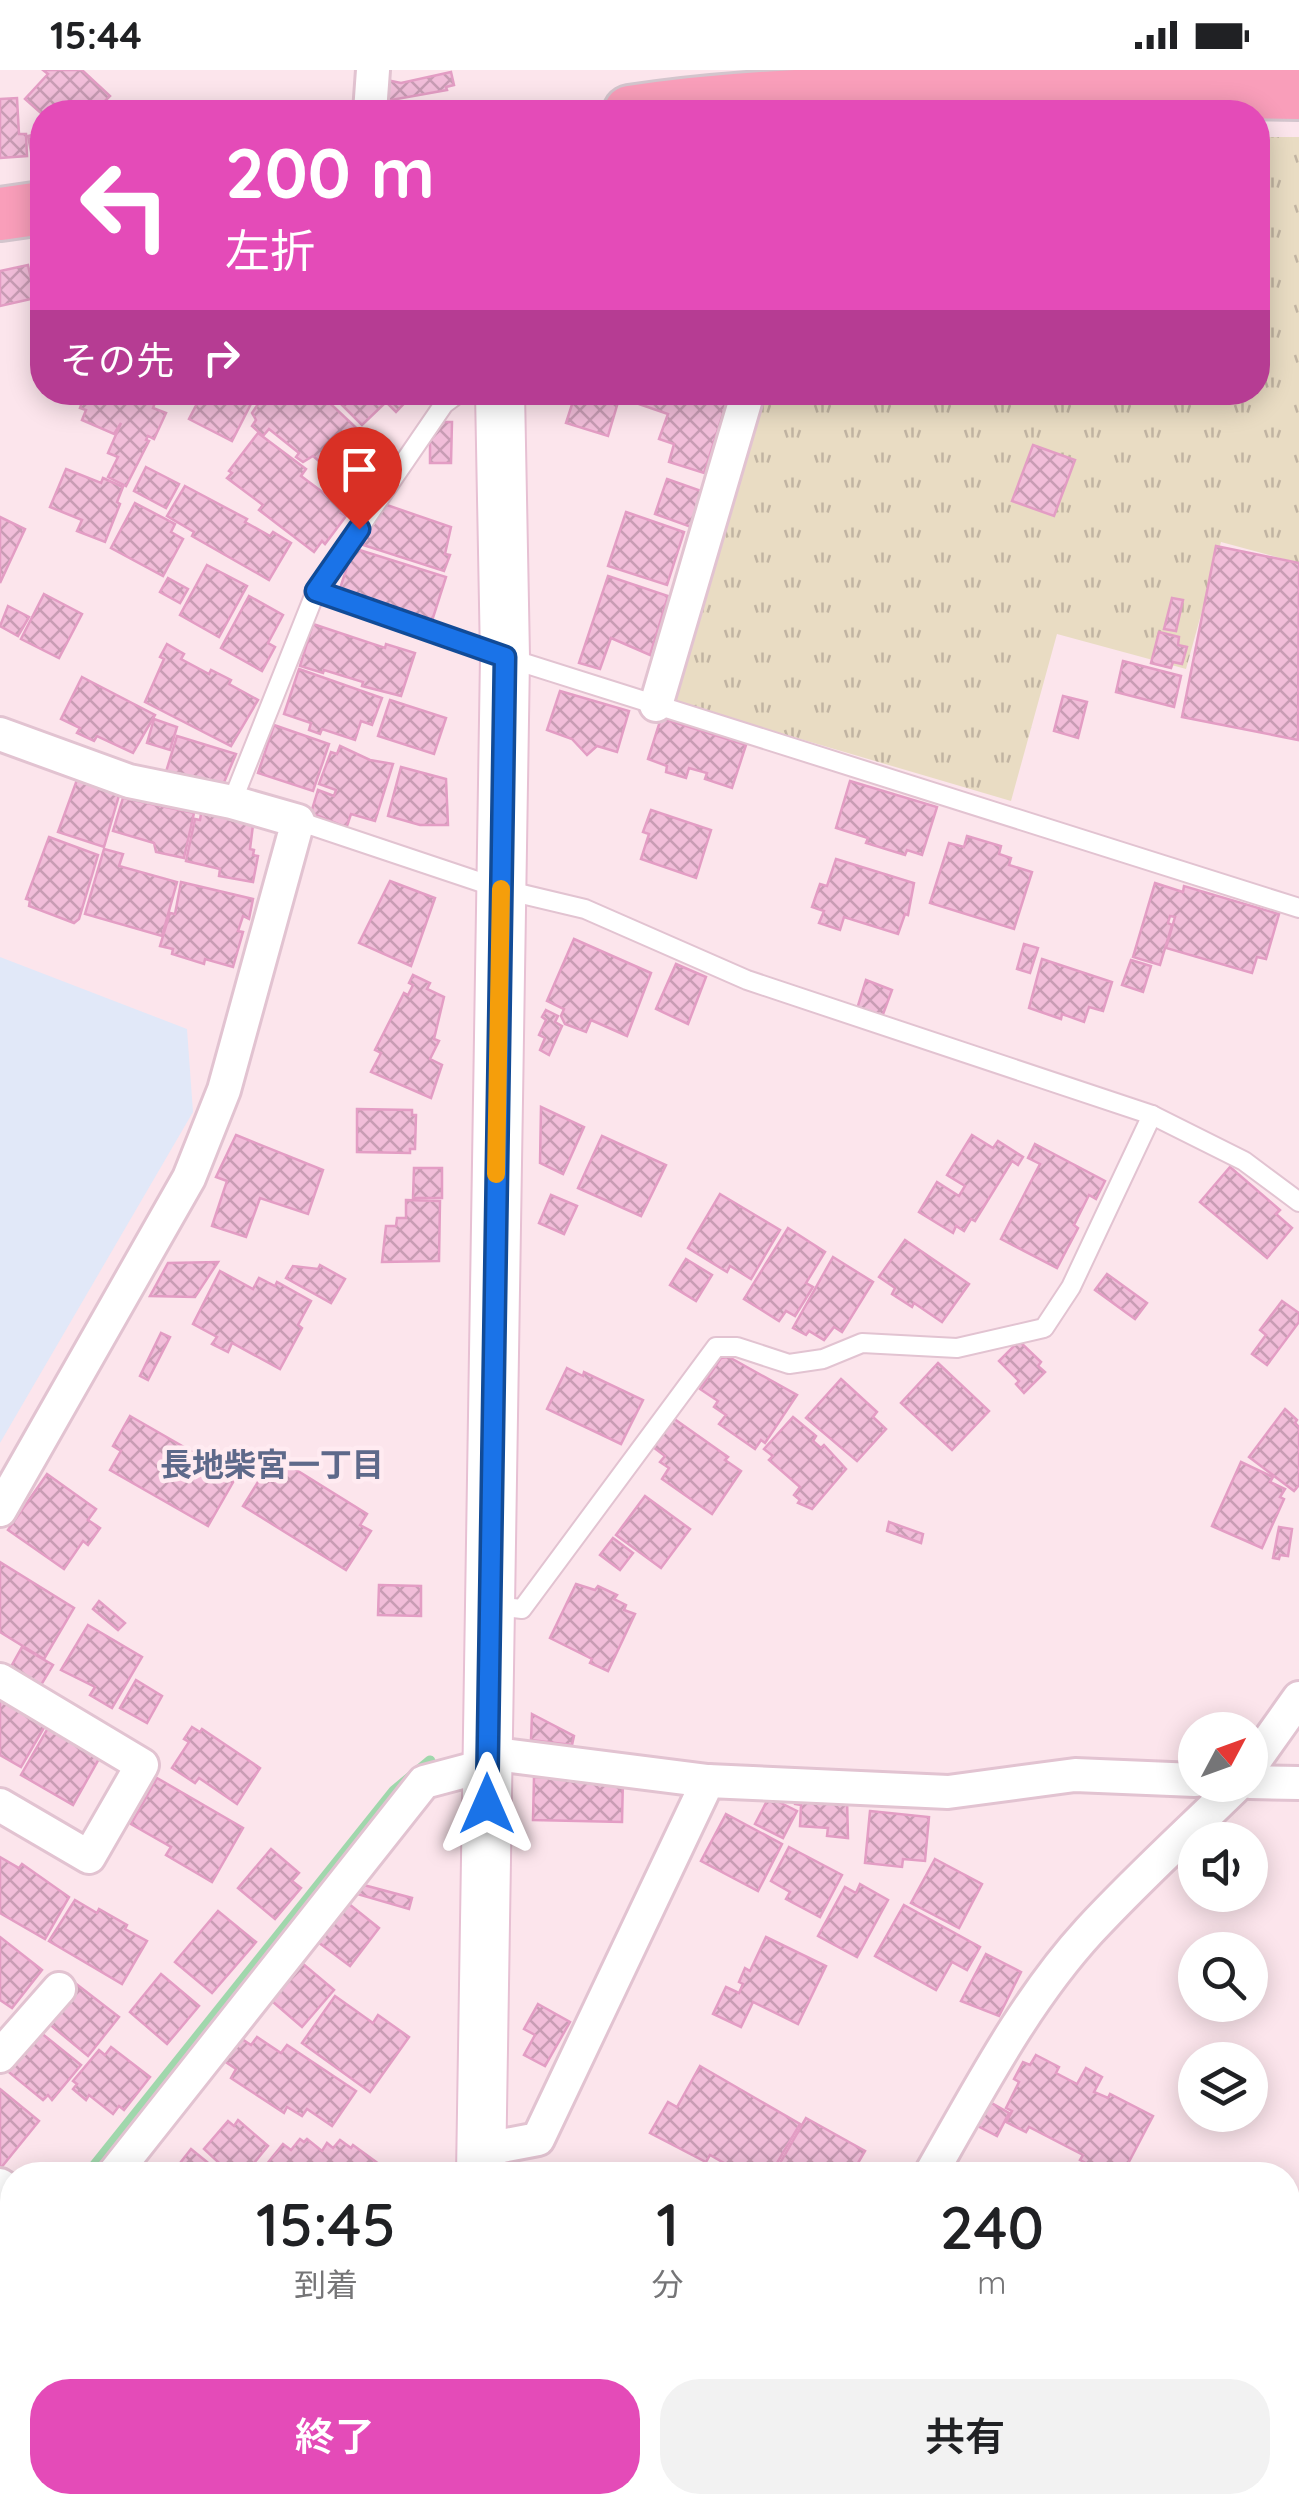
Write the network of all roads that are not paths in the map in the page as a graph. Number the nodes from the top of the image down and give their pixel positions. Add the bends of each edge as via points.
1 (373, 70) edge
2 (1299, 93) edge
3 (371, 100) edge
4 (921, 100) edge
5 (30, 210) edge
6 (0, 214) edge
7 (443, 405) edge
8 (500, 405) edge
9 (744, 405) edge
10 (316, 591) junction
11 (505, 657) junction
12 (656, 705) junction
13 (0, 734) edge
14 (232, 802) junction
15 (298, 821) junction
16 (501, 889) junction
17 (1299, 908) edge
18 (1152, 1114) junction
19 (1299, 1202) edge
20 (0, 1510) edge
21 (489, 1606) junction
22 (0, 1680) edge
23 (1299, 1698) edge
24 (1268, 1742) edge
25 (488, 1759) junction
26 (1178, 1779) edge
27 (708, 1781) junction
28 (1268, 1782) edge
29 (1299, 1783) edge
30 (1220, 1802) edge
31 (0, 1805) edge
32 (59, 1989) dead end
33 (0, 2056) edge
34 (123, 2162) edge
35 (481, 2162) edge
36 (938, 2162) edge

1 - 3 street
2 - 4 main road via 1140,90
5 - 6 main road
7 - 10 lane
8 - 11 street
9 - 12 street
10 - 11 lane
10 - 14 lane
11 - 12 lane
11 - 16 street
12 - 17 lane
13 - 14 street via 129,781
14 - 15 street
15 - 16 lane
15 - 20 street via 224,1090 189,1178
16 - 18 lane via 586,909 747,980
16 - 21 street
18 - 19 lane via 1244,1161
18 - 21 lane via 1071,1287 1044,1328 957,1348 862,1344 789,1364 716,1347 522,1608
21 - 25 street
22 - 31 street via 142,1765 88,1857
23 - 24 street
25 - 27 street
25 - 34 street via 424,1782
25 - 35 street
26 - 27 street via 1075,1775 948,1792
27 - 35 street via 538,2138
28 - 29 street
30 - 36 street via 1088,1932 997,2060
32 - 33 street

